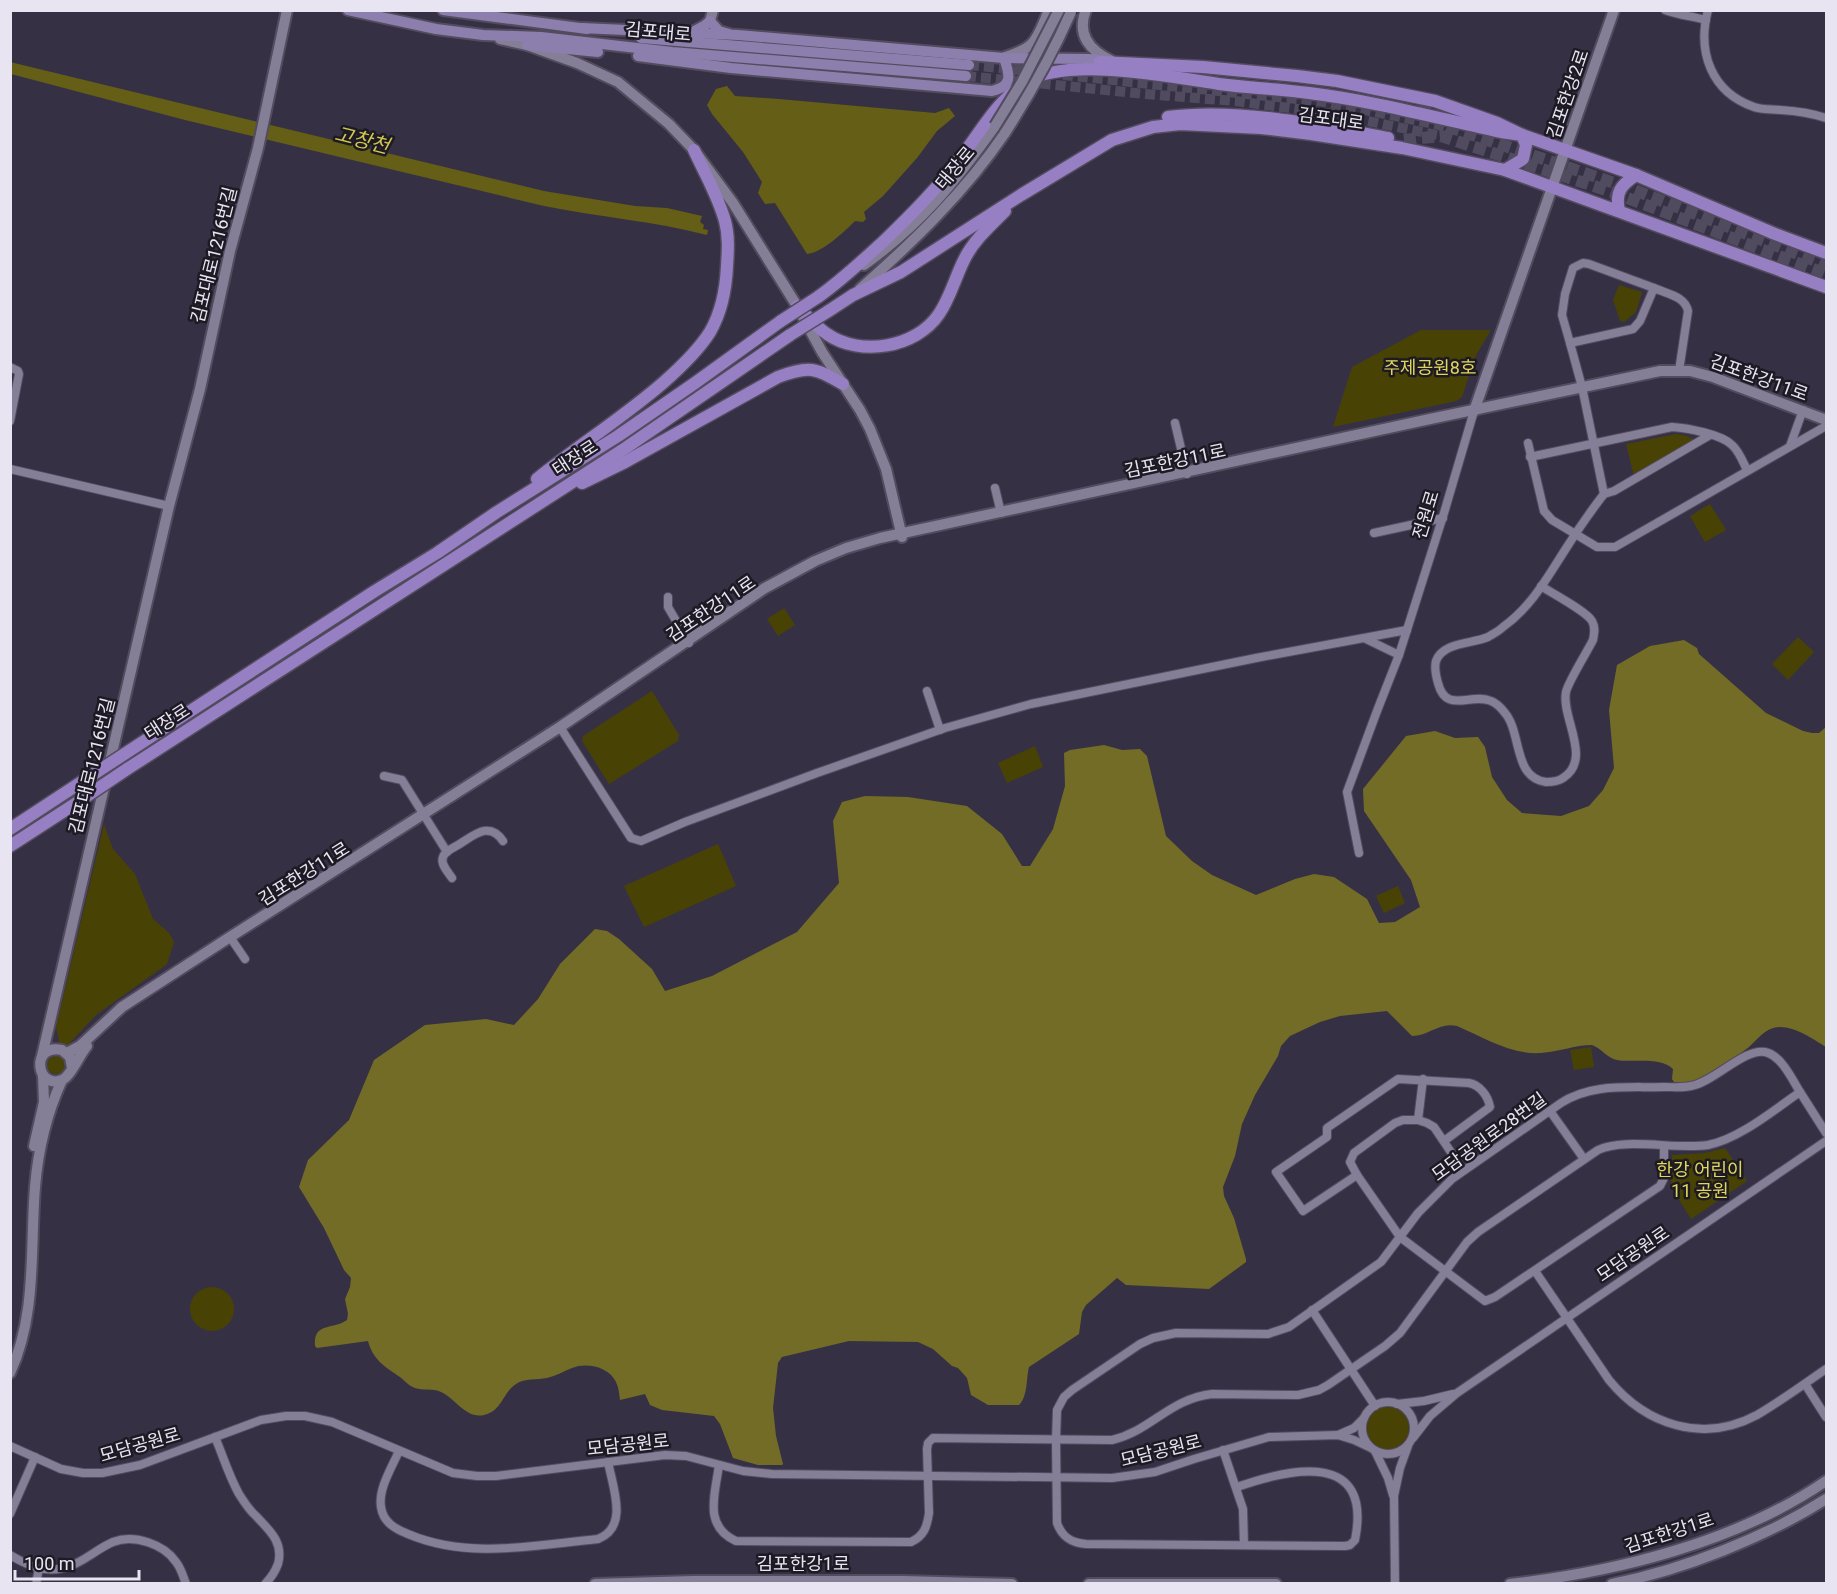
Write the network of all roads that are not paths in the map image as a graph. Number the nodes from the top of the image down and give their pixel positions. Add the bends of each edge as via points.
1 (287, 10) edge
2 (348, 10) edge
3 (443, 10) edge
4 (1049, 10) edge
5 (1059, 10) edge
6 (1086, 10) edge
7 (1614, 10) edge
8 (1665, 10) edge
9 (1708, 10) edge
10 (1071, 11) edge
11 (711, 16) edge
12 (1706, 20) junction
13 (581, 28) junction
14 (688, 34) junction
15 (483, 35) junction
16 (732, 36) junction
17 (527, 45) junction
18 (1004, 58) junction
19 (1114, 62) junction
20 (1058, 72) junction
21 (1140, 73) junction
22 (1418, 106) tunnel mouth
23 (1827, 118) edge
24 (1522, 135) junction
25 (1120, 136) junction
26 (1404, 140) tunnel mouth
27 (1566, 149) junction
28 (694, 150) junction
29 (1505, 170) junction
30 (1636, 175) junction
31 (1553, 187) junction
32 (1021, 195) junction
33 (1619, 211) junction
34 (1827, 253) edge
35 (842, 280) junction
36 (1827, 287) edge
37 (1654, 288) junction
38 (853, 295) junction
39 (797, 306) junction
40 (1570, 343) junction
41 (10, 367) edge
42 (1679, 371) junction
43 (843, 384) junction
44 (1582, 387) junction
45 (1803, 410) junction
46 (1474, 411) junction
47 (1827, 420) edge
48 (10, 421) edge
49 (1175, 423) dead end
50 (1827, 426) edge
51 (1710, 435) junction
52 (1528, 443) dead end
53 (1593, 443) junction
54 (1790, 446) junction
55 (1530, 457) junction
56 (10, 469) edge
57 (1748, 470) junction
58 (1187, 474) junction
59 (995, 488) dead end
60 (1604, 494) junction
61 (169, 506) junction
62 (497, 512) junction
63 (524, 512) junction
64 (1001, 513) junction
65 (1443, 518) junction
66 (1374, 533) dead end
67 (1575, 533) junction
68 (901, 536) junction
69 (1541, 586) junction
70 (668, 597) dead end
71 (1407, 630) junction
72 (1366, 639) junction
73 (689, 643) junction
74 (1400, 655) junction
75 (927, 691) dead end
76 (560, 728) junction
77 (940, 730) junction
78 (384, 776) dead end
79 (424, 815) junction
80 (10, 829) edge
81 (503, 841) dead end
82 (10, 846) edge
83 (447, 852) junction
84 (1359, 854) dead end
85 (452, 878) dead end
86 (231, 938) junction
87 (245, 959) dead end
88 (48, 1034) junction
89 (62, 1051) junction
90 (42, 1056) junction
91 (72, 1068) junction
92 (44, 1075) junction
93 (1423, 1079) junction
94 (62, 1080) junction
95 (1800, 1092) junction
96 (1550, 1111) junction
97 (1418, 1120) junction
98 (1827, 1133) edge
99 (1444, 1141) junction
100 (1827, 1141) edge
101 (1664, 1146) junction
102 (1584, 1159) junction
103 (1463, 1170) junction
104 (1357, 1175) junction
105 (1400, 1237) junction
106 (1535, 1271) junction
107 (1445, 1272) junction
108 (1312, 1310) junction
109 (1568, 1318) junction
110 (10, 1359) edge
111 (1351, 1369) junction
112 (1827, 1369) edge
113 (10, 1373) edge
114 (1805, 1384) junction
115 (1457, 1393) junction
116 (1396, 1404) junction
117 (1375, 1406) junction
118 (1365, 1417) junction
119 (1827, 1417) edge
120 (1338, 1435) junction
121 (215, 1437) junction
122 (1056, 1440) junction
123 (1410, 1442) junction
124 (10, 1446) edge
125 (1373, 1449) junction
126 (1223, 1450) junction
127 (399, 1451) junction
128 (35, 1457) junction
129 (608, 1462) junction
130 (719, 1465) junction
131 (928, 1476) junction
132 (1057, 1478) junction
133 (1827, 1481) edge
134 (1237, 1487) junction
135 (1394, 1496) junction
136 (1827, 1499) edge
137 (10, 1514) edge
138 (1244, 1545) junction
139 (10, 1556) edge
140 (39, 1568) junction
141 (36, 1584) edge
142 (186, 1584) edge
143 (265, 1584) edge
144 (595, 1584) edge
145 (1012, 1584) edge
146 (1089, 1584) edge
147 (1276, 1584) edge
148 (1395, 1584) edge
149 (1510, 1584) edge
150 (1612, 1584) edge

1 - 61 street, 김포대로1216번길 via 258,148
2 - 15 main road, 김포대로
3 - 13 main road, 김포대로
4 - 18 street via 1033,44
5 - 35 street, 태장로, bridge via 1022,82 955,181 911,228
6 - 19 street via 1086,39 1096,52
7 - 27 street, 김포한강2로
8 - 12 street
9 - 12 street
10 - 38 street, 태장로, bridge via 1034,88 988,158 924,230
11 - 14 main road via 704,26
11 - 16 main road via 719,31
12 - 23 street via 1705,48 1720,88 1756,108
13 - 14 main road, 김포대로
13 - 15 main road, 김포대로 via 667,41 968,71
14 - 16 main road, 김포대로
15 - 17 street
16 - 18 main road, 김포대로
17 - 18 main road, 김포대로 via 992,91 1000,89 1008,79
17 - 28 street via 618,82
18 - 19 main road, 김포대로
19 - 20 main road via 1079,65
19 - 24 main road, 김포대로 via 1256,71 1337,81 1435,101
20 - 21 main road via 1094,69
20 - 35 main road via 1026,81 1011,94 933,192
21 - 22 main road via 1325,88
21 - 24 main road via 1366,102
24 - 27 main road, 김포대로
24 - 29 main road via 1526,146 1523,159
25 - 26 main road via 1149,121 1219,114
25 - 29 main road, 김포대로 via 1180,124 1261,128 1402,148
25 - 32 main road, 김포대로
27 - 30 main road, 김포대로
27 - 31 street, 김포한강2로
28 - 39 street via 733,203
28 - 62 main road via 717,198 728,248 721,303 710,331 691,356 645,399
29 - 31 main road, 김포대로
30 - 33 main road via 1620,189
30 - 34 main road, 김포대로
31 - 33 main road, 김포대로
31 - 46 street, 전원로
32 - 38 main road, 김포대로 via 901,272
32 - 39 main road via 964,258 938,316 909,338 881,346 849,344 825,334
33 - 36 main road, 김포대로
35 - 62 main road, 태장로, bridge via 618,436
37 - 40 street via 1633,329
37 - 40 street via 1589,264 1573,268 1562,305
37 - 42 street via 1686,304
38 - 63 main road, 태장로, bridge
39 - 43 street
40 - 44 street
41 - 48 street via 18,371 19,379
42 - 44 street, 김포한강11로 via 1660,371
42 - 45 street, 김포한강11로 via 1713,377
43 - 63 main road via 819,370 795,371 778,377 625,462
43 - 68 street via 879,448
44 - 46 street, 김포한강11로
44 - 53 street
45 - 47 street, 김포한강11로
45 - 54 street
46 - 58 street, 김포한강11로
46 - 65 street, 전원로
49 - 58 street
50 - 54 street
51 - 53 street via 1672,427
51 - 57 street via 1729,442
51 - 60 street
52 - 55 street
53 - 55 street
53 - 60 street
54 - 57 street
55 - 67 street via 1544,511
56 - 61 street
57 - 67 street via 1615,547 1597,547
58 - 64 street, 김포한강11로
58 - 68 street, 김포한강11로
59 - 64 street
60 - 67 street
61 - 88 street, 김포대로1216번길
62 - 80 main road, 태장로, bridge
63 - 82 main road, 태장로, bridge
64 - 68 street, 김포한강11로
65 - 66 street
65 - 71 street, 전원로
67 - 69 street
68 - 73 street, 김포한강11로 via 846,548 815,561 765,588
69 - 69 street via 1528,605 1502,628 1441,653 1435,673 1440,690 1452,701 1491,701 1502,710 1514,730 1524,768 1538,781 1550,782 1571,772 1576,761 1566,692 1595,631 1585,614
70 - 73 street via 668,607
71 - 72 street
71 - 74 street, 전원로
72 - 74 street
72 - 77 street via 1031,704
73 - 76 street, 김포한강11로
74 - 84 street, 전원로 via 1347,792
75 - 77 street
76 - 77 street via 631,838 641,842 725,807
76 - 79 street, 김포한강11로
78 - 79 street via 402,780
79 - 83 street
79 - 86 street, 김포한강11로
81 - 83 street via 494,832 481,831
83 - 85 street via 442,864
86 - 87 street
86 - 89 street, 김포한강11로 via 122,1007 80,1046
86 - 91 street, 김포한강11로 via 124,1010 83,1051
88 - 89 street
88 - 90 street, 김포대로1216번길
89 - 90 street via 51,1050
89 - 91 street via 72,1062
90 - 92 street via 40,1066
91 - 94 street
92 - 94 street via 52,1081
92 - 110 street via 44,1102 29,1176 21,1321
93 - 97 street
93 - 99 street via 1475,1084 1489,1102 1488,1110
93 - 104 street via 1393,1082 1327,1128 1327,1137 1276,1172 1302,1211
94 - 113 street via 39,1154 27,1322
95 - 96 street, 모담공원로28번길 via 1777,1059 1766,1052 1753,1052 1692,1086 1597,1089 1577,1095
95 - 98 street, 모담공원로28번길
95 - 101 street via 1730,1138 1705,1145
96 - 102 street
96 - 103 street, 모담공원로28번길
97 - 99 street via 1434,1127
97 - 104 street via 1395,1123 1354,1153 1350,1162
99 - 103 street
100 - 109 street, 모담공원로
101 - 102 street via 1606,1146
101 - 106 street via 1664,1178 1660,1186
102 - 107 street via 1478,1232
103 - 105 street, 모담공원로28번길 via 1428,1202
104 - 105 street
105 - 107 street
105 - 108 street, 모담공원로28번길 via 1375,1267
106 - 107 street via 1485,1301
106 - 109 street
107 - 111 street via 1400,1333
108 - 111 street
108 - 122 street, 모담공원로28번길 via 1289,1327 1268,1334 1176,1333 1140,1344 1064,1397 1057,1410
109 - 114 street via 1620,1393 1649,1415 1671,1424 1711,1428 1734,1424
109 - 115 street, 모담공원로
111 - 117 street
111 - 122 street via 1309,1393 1200,1395 1177,1404 1121,1438
112 - 114 street
114 - 119 street
115 - 116 street
115 - 123 street via 1434,1412
116 - 117 street
116 - 123 street via 1404,1407 1413,1421
117 - 118 street
118 - 120 street via 1354,1428
118 - 125 street via 1363,1433
120 - 125 street
120 - 126 street, 모담공원로 via 1269,1437
121 - 127 street, 모담공원로 via 261,1420 305,1416 332,1422
121 - 128 street, 모담공원로 via 140,1465 102,1473 70,1471
121 - 143 street via 238,1493 277,1541 277,1567
122 - 131 street via 933,1438 927,1449
122 - 132 street, 모담공원로28번길
123 - 125 street via 1394,1454
123 - 135 street
124 - 128 street, 모담공원로
125 - 135 street
126 - 132 street, 모담공원로 via 1139,1476
126 - 134 street
127 - 129 street, 모담공원로 via 453,1473 477,1476
127 - 129 street via 380,1499 389,1524 433,1543 475,1550 606,1536 617,1515
128 - 137 street
129 - 130 street, 모담공원로 via 679,1455
130 - 131 street, 모담공원로 via 772,1474
130 - 131 street via 713,1513 716,1522 728,1537 746,1542 911,1542 925,1532 928,1524
131 - 132 street, 모담공원로
132 - 138 street, 모담공원로28번길 via 1057,1523 1064,1536 1077,1544
133 - 149 street, 김포한강1로 via 1747,1524 1670,1552 1603,1570
134 - 138 street via 1244,1515
134 - 138 street, 모담공원로28번길 via 1288,1473 1328,1473 1350,1488 1356,1502 1356,1534 1350,1545
135 - 148 street
136 - 150 street, 김포한강1로 via 1717,1552
139 - 140 street
140 - 141 street
140 - 142 street via 65,1568 112,1542 136,1540 159,1547 171,1556
144 - 145 street, 김포한강1로
146 - 147 street

